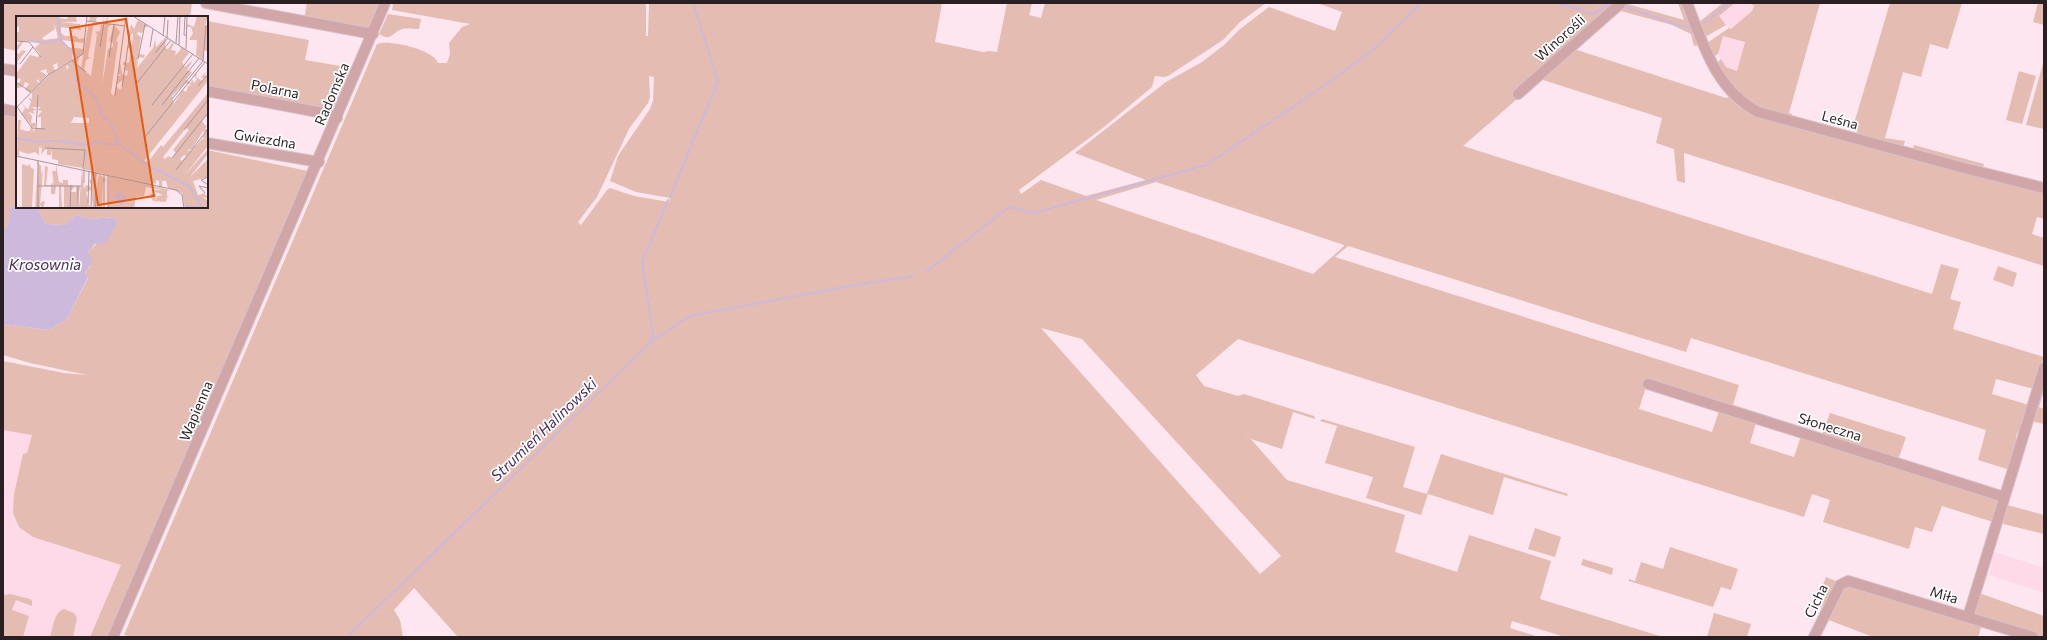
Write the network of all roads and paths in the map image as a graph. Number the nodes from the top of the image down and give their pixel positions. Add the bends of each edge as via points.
1 (206, 3) edge
2 (385, 3) edge
3 (1621, 3) edge
4 (1687, 3) edge
5 (373, 34) junction
6 (3, 68) edge
7 (16, 71) edge
8 (208, 91) edge
9 (1518, 94) dead end
10 (3, 109) edge
11 (16, 112) edge
12 (337, 118) junction
13 (208, 143) edge
14 (319, 162) junction
15 (2044, 188) edge
16 (304, 197) joint
17 (2044, 368) edge
18 (1648, 384) dead end
19 (2004, 497) junction
20 (1846, 581) joint
21 (1968, 617) junction
22 (113, 637) edge
23 (1814, 637) edge
24 (2033, 637) edge

1 - 5 street
2 - 5 street, Radomska
3 - 9 street, Winorośli
4 - 15 street, Leśna via 1718,74 1734,95 1754,110 1771,117
5 - 12 street, Radomska
6 - 7 street
8 - 12 street, Polarna via 323,113
10 - 11 street
12 - 14 street, Radomska
13 - 14 street, Gwiezdna
14 - 16 street, Radomska
16 - 22 street, Wapienna
17 - 19 street
18 - 19 street, Słoneczna
19 - 21 street
20 - 21 street, Miła
20 - 23 street, Cicha via 1836,591
21 - 24 street, Miła

